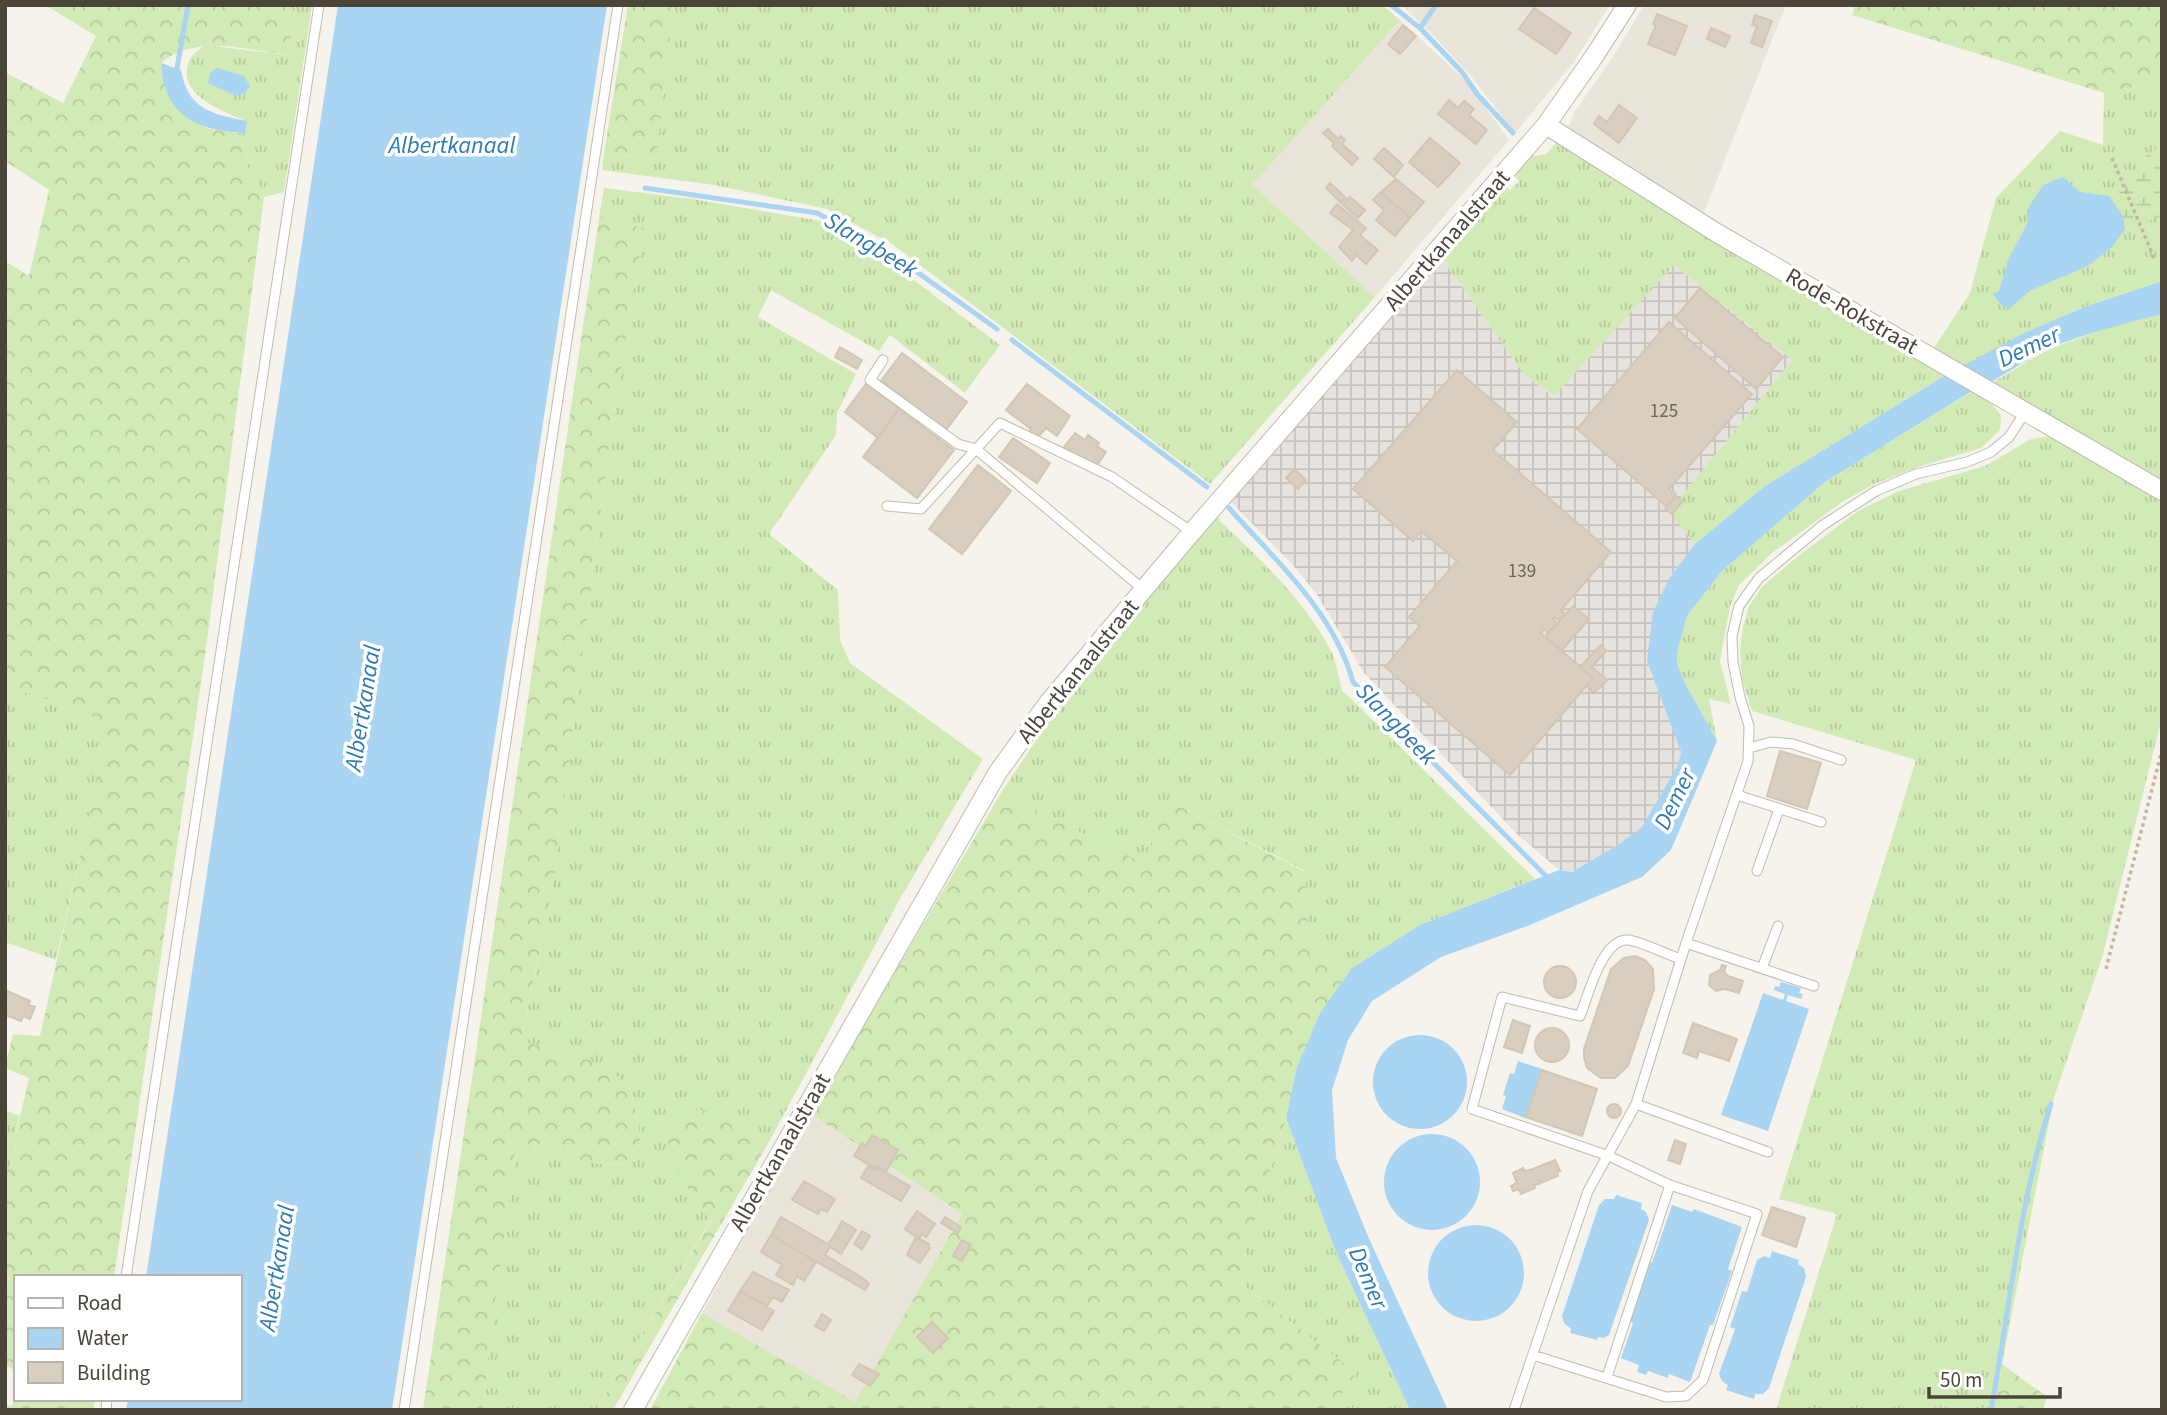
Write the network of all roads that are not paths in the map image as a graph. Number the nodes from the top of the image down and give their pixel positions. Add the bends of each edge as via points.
1 (320, 5) edge
2 (618, 5) edge
3 (1627, 5) edge
4 (1546, 125) junction
5 (883, 360) dead end
6 (2026, 411) junction
7 (976, 449) junction
8 (2162, 491) edge
9 (887, 506) dead end
10 (1192, 532) junction
11 (1144, 590) junction
12 (1749, 748) junction
13 (1841, 761) dead end
14 (1737, 795) junction
15 (1779, 808) junction
16 (1821, 822) dead end
17 (1757, 871) dead end
18 (1778, 926) dead end
19 (1686, 943) junction
20 (1681, 959) junction
21 (1762, 968) junction
22 (1814, 986) dead end
23 (1636, 1104) junction
24 (1768, 1152) dead end
25 (1609, 1156) junction
26 (1670, 1185) junction
27 (126, 1275) edge
28 (1533, 1355) junction
29 (1607, 1377) junction
30 (404, 1410) edge
31 (633, 1410) edge
32 (1514, 1410) edge

1 - 27 lane
2 - 30 lane
3 - 4 street, Albertkanaalstraat
4 - 6 street, Rode-Rokstraat via 1717,233
4 - 10 street, Albertkanaalstraat
5 - 7 lane via 870,380 958,444
6 - 8 street, Rode-Rokstraat
6 - 12 lane via 2009,438 1991,452 1876,491 1823,525 1759,578 1739,606 1732,636 1732,662 1749,726
7 - 9 lane via 921,509
7 - 10 lane via 1000,423 1112,477
7 - 11 lane
10 - 11 street, Albertkanaalstraat
11 - 31 street, Albertkanaalstraat via 1048,703 998,772
12 - 13 lane via 1772,742 1793,744
12 - 14 lane
14 - 15 lane
14 - 19 lane
15 - 16 lane
15 - 17 lane
18 - 21 lane
19 - 20 lane
19 - 21 lane
20 - 23 lane
20 - 25 lane via 1628,940 1614,944 1602,959 1580,1016 1502,997 1472,1110
21 - 22 lane
23 - 24 lane
23 - 25 lane
25 - 26 lane
25 - 28 lane via 1588,1191
26 - 29 lane
26 - 29 lane via 1757,1214 1703,1380 1686,1396 1666,1397
28 - 29 lane
28 - 32 lane

